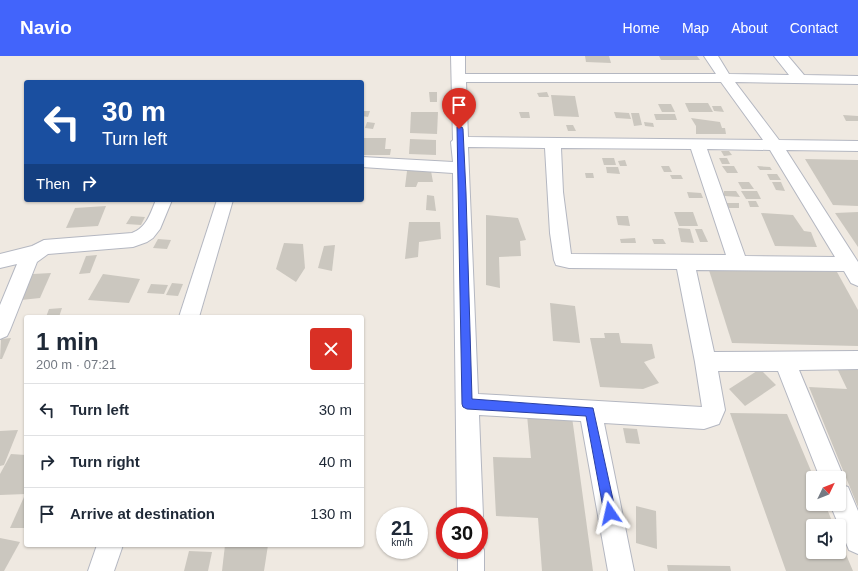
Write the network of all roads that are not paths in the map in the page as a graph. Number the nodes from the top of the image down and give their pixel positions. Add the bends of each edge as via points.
1 (458, 56) edge
2 (711, 56) edge
3 (781, 56) edge
4 (458, 78) junction
5 (725, 78) junction
6 (800, 79) junction
7 (858, 80) edge
8 (459, 142) junction
9 (553, 144) junction
10 (697, 144) junction
11 (774, 144) junction
12 (858, 146) edge
13 (364, 162) edge
14 (461, 168) junction
15 (163, 202) edge
16 (224, 202) edge
17 (33, 253) junction
18 (0, 261) edge
19 (685, 263) junction
20 (738, 263) junction
21 (854, 271) edge
22 (189, 315) edge
23 (0, 330) edge
24 (784, 360) junction
25 (858, 360) edge
26 (706, 362) junction
27 (467, 404) junction
28 (590, 412) junction
29 (829, 471) edge
30 (470, 507) edge
31 (845, 511) edge
32 (858, 541) edge
33 (109, 547) edge
34 (471, 559) edge
35 (101, 571) edge
36 (471, 571) edge
37 (621, 571) edge

1 - 4 street
2 - 5 street
3 - 6 street
4 - 5 street
4 - 8 street
5 - 6 street
5 - 11 street
6 - 7 street
8 - 9 street
8 - 14 street
9 - 10 street
9 - 19 street via 555,192 563,260
10 - 11 street
10 - 20 street
11 - 12 street
11 - 21 street
13 - 14 street
14 - 27 street
15 - 17 street via 152,230 141,237 133,240 44,247
16 - 22 street
17 - 18 street
17 - 23 street
19 - 20 street
19 - 26 street
20 - 21 street
24 - 25 street
24 - 26 street
24 - 29 street
26 - 28 street via 714,410 711,416 704,418
27 - 28 street
27 - 30 street
28 - 37 street
31 - 32 street
33 - 35 street
34 - 36 street

